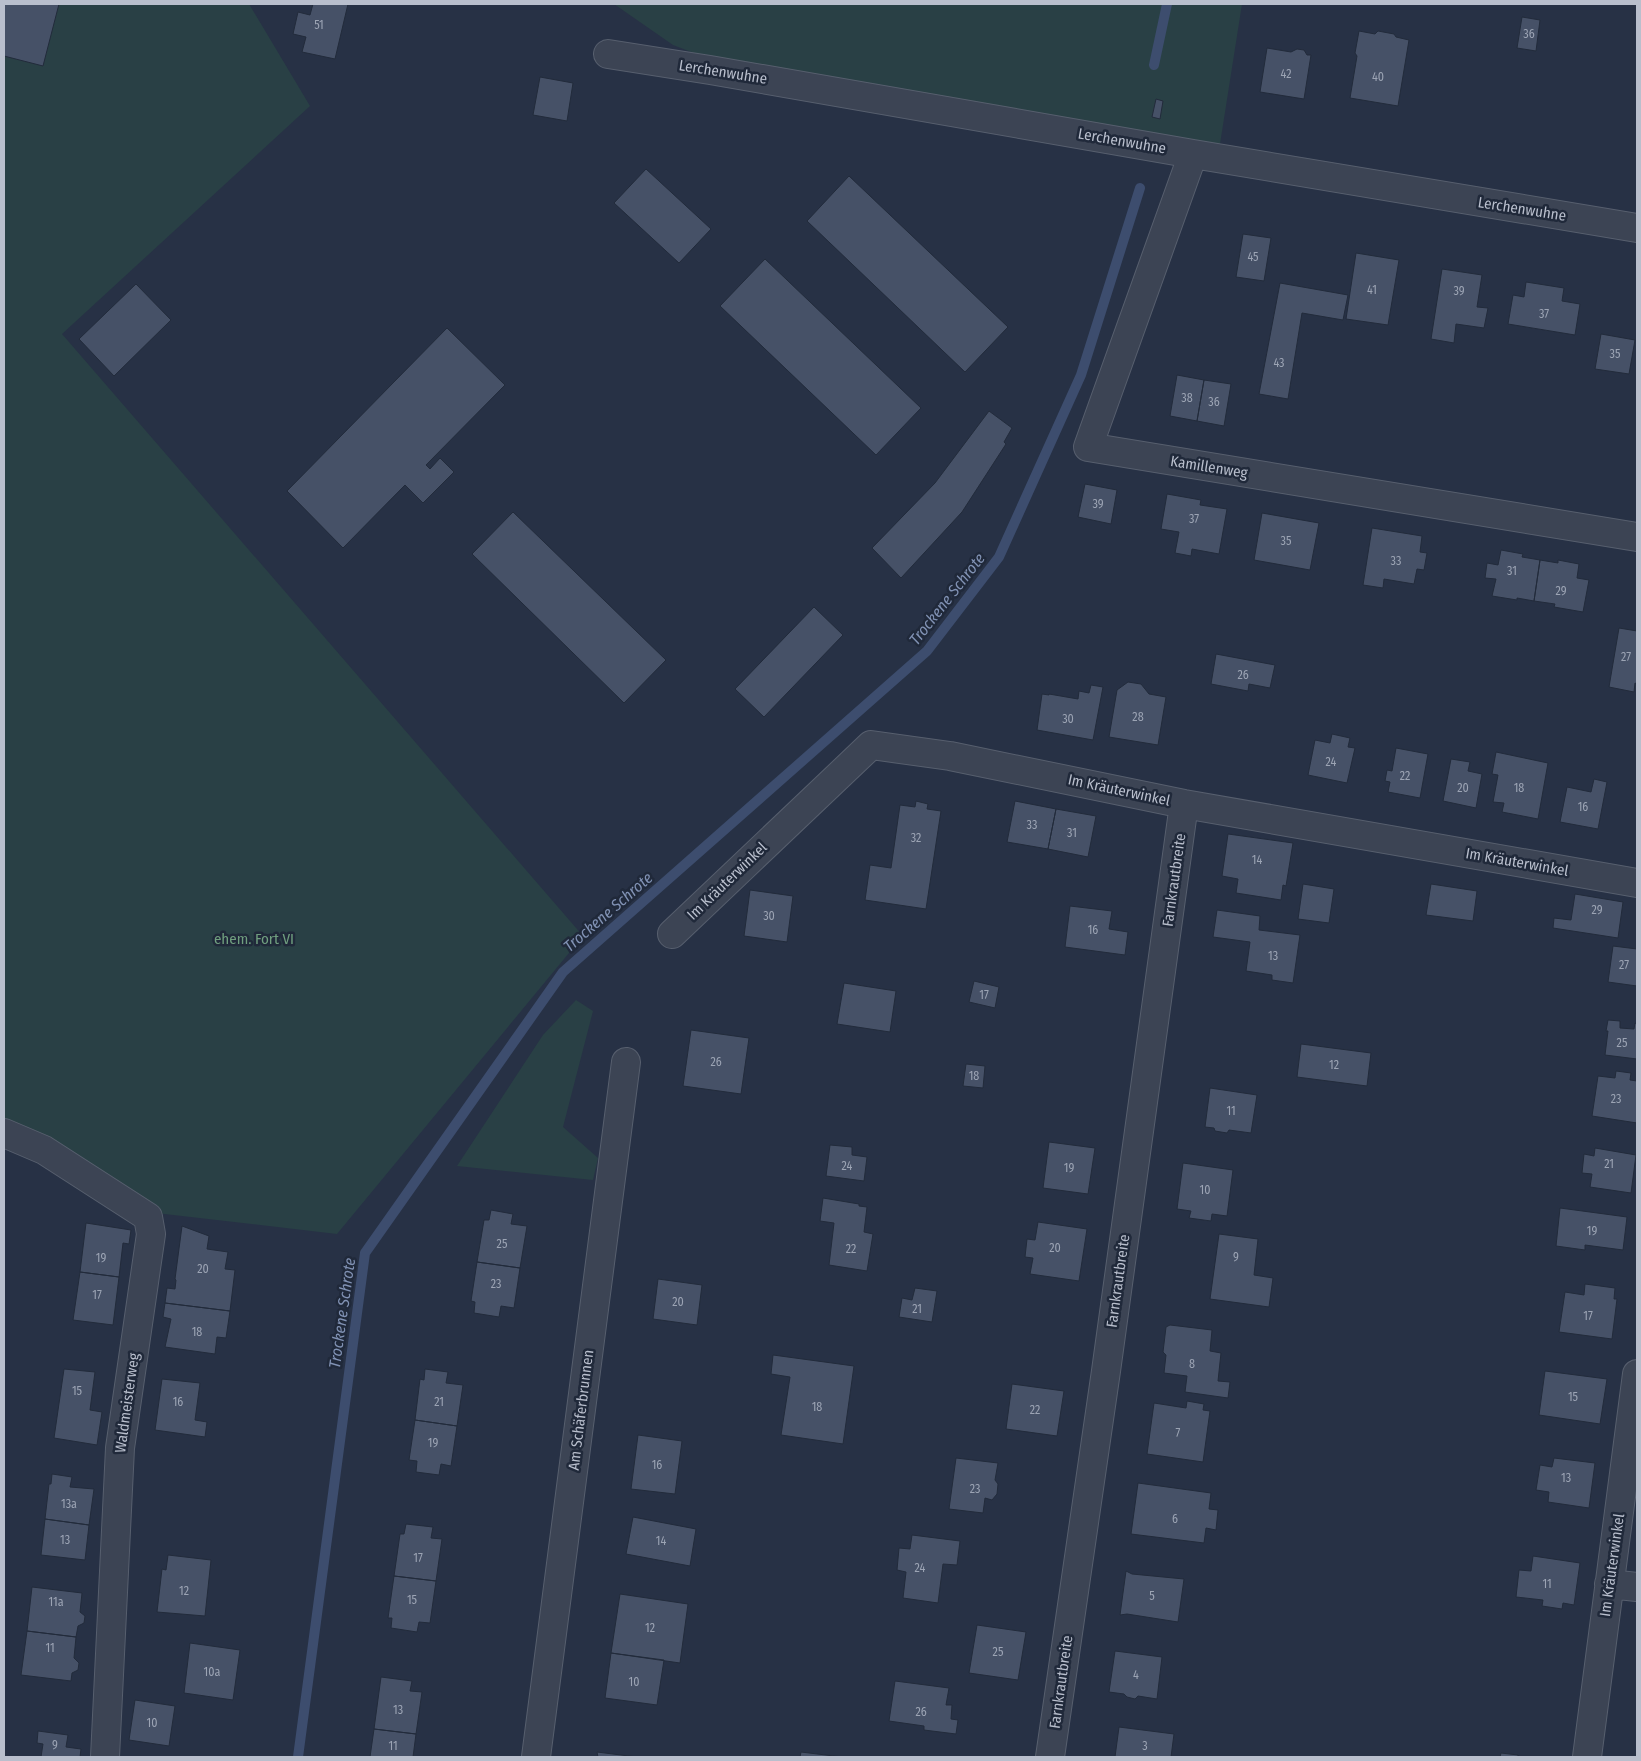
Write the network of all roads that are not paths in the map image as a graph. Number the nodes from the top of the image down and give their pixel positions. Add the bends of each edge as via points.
1 (608, 54) dead end
2 (1193, 154) junction
3 (1637, 228) edge
4 (1637, 537) edge
5 (1184, 804) junction
6 (1637, 884) edge
7 (672, 934) dead end
8 (626, 1062) dead end
9 (4, 1133) edge
10 (1637, 1374) edge
11 (1609, 1584) junction
12 (1637, 1587) edge
13 (105, 1757) edge
14 (536, 1757) edge
15 (1050, 1757) edge
16 (1587, 1757) edge

1 - 2 street, Lerchenwuhne
2 - 3 street, Lerchenwuhne
2 - 4 street, Kamillenweg via 1088,447
5 - 6 street, Im Kräuterwinkel
5 - 7 street, Im Kräuterwinkel via 950,756 871,744
5 - 15 street, Farnkrautbreite
8 - 14 street, Am Schäferbrunnen
9 - 13 street, Waldmeisterweg via 44,1150 148,1217 151,1234 120,1448
10 - 11 street, Im Kräuterwinkel
11 - 12 street
11 - 16 street, Im Kräuterwinkel

